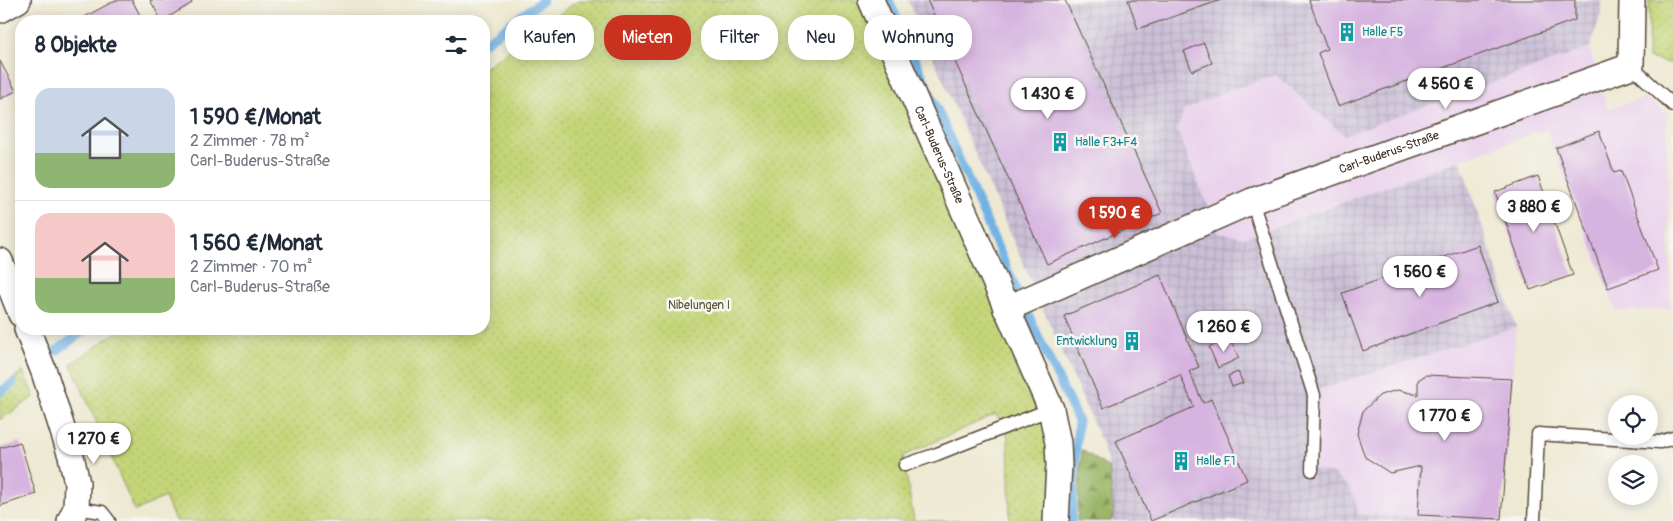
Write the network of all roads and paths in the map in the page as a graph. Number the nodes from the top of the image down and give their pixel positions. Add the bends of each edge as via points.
1 (18, 0) edge
2 (871, 0) edge
3 (1632, 0) edge
4 (0, 10) edge
5 (1631, 66) junction
6 (1673, 105) edge
7 (1252, 201) junction
8 (0, 261) edge
9 (15, 299) edge
10 (1006, 309) junction
11 (29, 335) edge
12 (1051, 409) junction
13 (1673, 438) edge
14 (905, 465) dead end
15 (1312, 470) dead end
16 (73, 514) edge
17 (109, 521) edge
18 (1056, 521) edge
19 (1534, 521) edge

1 - 4 street
2 - 10 street, Carl-Buderus-Straße
3 - 5 street
5 - 6 lane
5 - 7 street, Carl-Buderus-Straße
7 - 10 street, Carl-Buderus-Straße
7 - 15 lane via 1314,395
8 - 9 street
10 - 12 street, Carl-Buderus-Straße
11 - 16 street via 71,456 77,483
12 - 14 lane
12 - 18 street, Carl-Buderus-Straße via 1059,465
13 - 19 lane via 1660,442 1538,434
16 - 17 lane via 102,512

